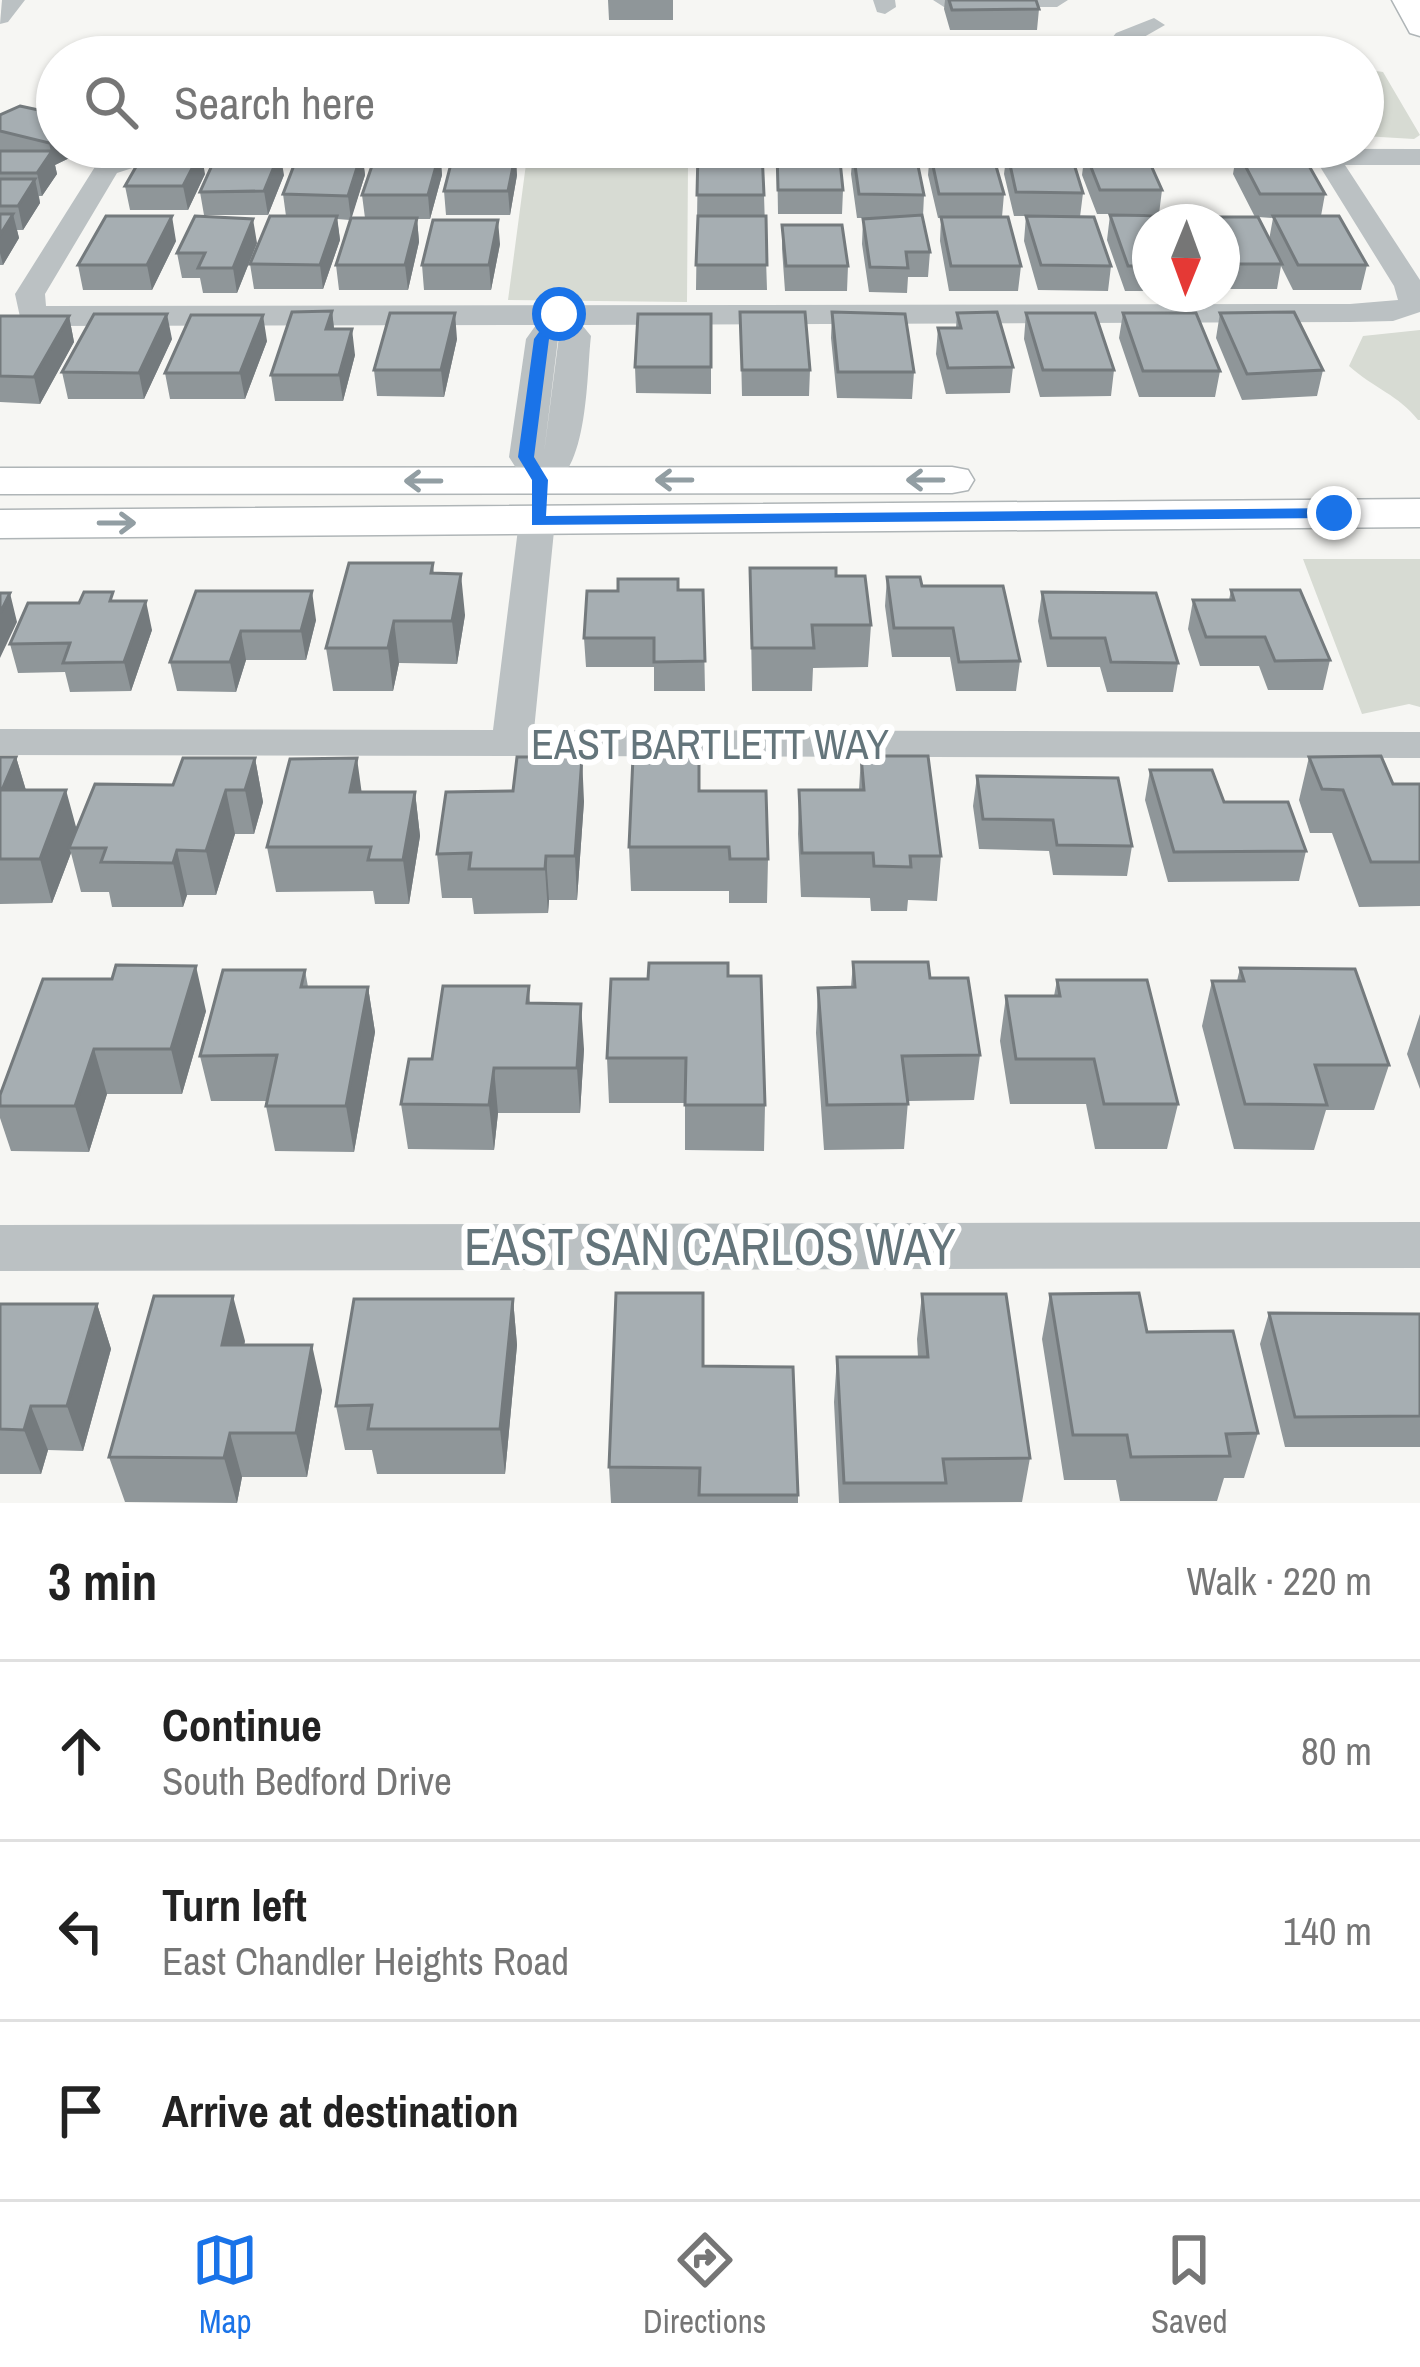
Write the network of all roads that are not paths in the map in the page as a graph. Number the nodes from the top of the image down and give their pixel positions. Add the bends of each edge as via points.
1 (14, 0) edge
2 (944, 0) edge
3 (1058, 0) edge
4 (1406, 0) edge
5 (0, 17) edge
6 (1154, 25) dead end
7 (1420, 27) edge
8 (1129, 36) edge
9 (1384, 157) edge
10 (1420, 157) edge
11 (107, 168) edge
12 (1334, 168) edge
13 (559, 314) junction
14 (1420, 479) edge
15 (0, 481) edge
16 (539, 501) junction
17 (1420, 513) edge
18 (0, 524) edge
19 (0, 742) edge
20 (512, 744) junction
21 (1420, 745) edge
22 (1420, 1245) edge
23 (0, 1248) edge

1 - 5 street
2 - 3 street
4 - 7 main road
6 - 8 street
9 - 10 street
11 - 13 street via 30,294 31,310 50,317
12 - 13 street via 1414,304 1350,313
13 - 16 street via 542,339 561,454
14 -> 16 main road
16 -> 15 main road
16 - 17 main road
18 -> 16 main road
16 - 20 street
19 - 20 street, EAST BARTLETT WAY
20 - 21 street, EAST BARTLETT WAY
22 - 23 street, EAST SAN CARLOS WAY

